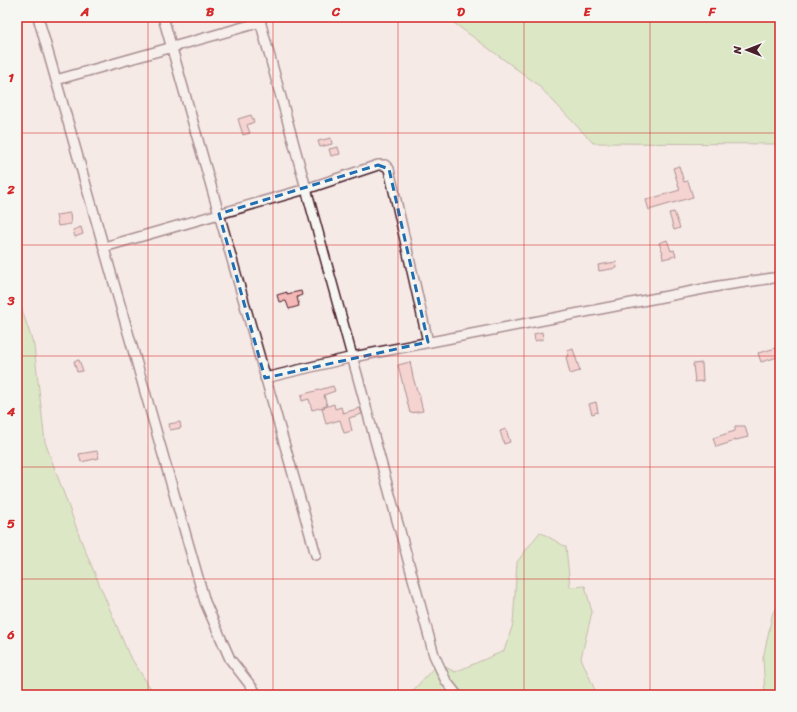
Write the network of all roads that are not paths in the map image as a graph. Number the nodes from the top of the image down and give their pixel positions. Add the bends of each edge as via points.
1 (38, 17) edge
2 (163, 17) edge
3 (260, 20) edge
4 (171, 48) junction
5 (56, 80) junction
6 (306, 188) junction
7 (219, 214) junction
8 (104, 247) junction
9 (780, 277) edge
10 (428, 342) junction
11 (353, 357) junction
12 (265, 378) junction
13 (316, 555) dead end
14 (256, 695) edge
15 (457, 695) edge

1 - 5 street
2 - 4 street
3 - 4 street
3 - 6 street
4 - 5 street
4 - 7 street
5 - 8 street
6 - 7 street
6 - 10 street via 378,165 385,165 389,169
6 - 11 street
7 - 8 street
7 - 12 street
8 - 14 street via 206,602 230,659
9 - 10 street
10 - 11 street
11 - 12 street
11 - 15 street via 434,655 446,681
12 - 13 street

